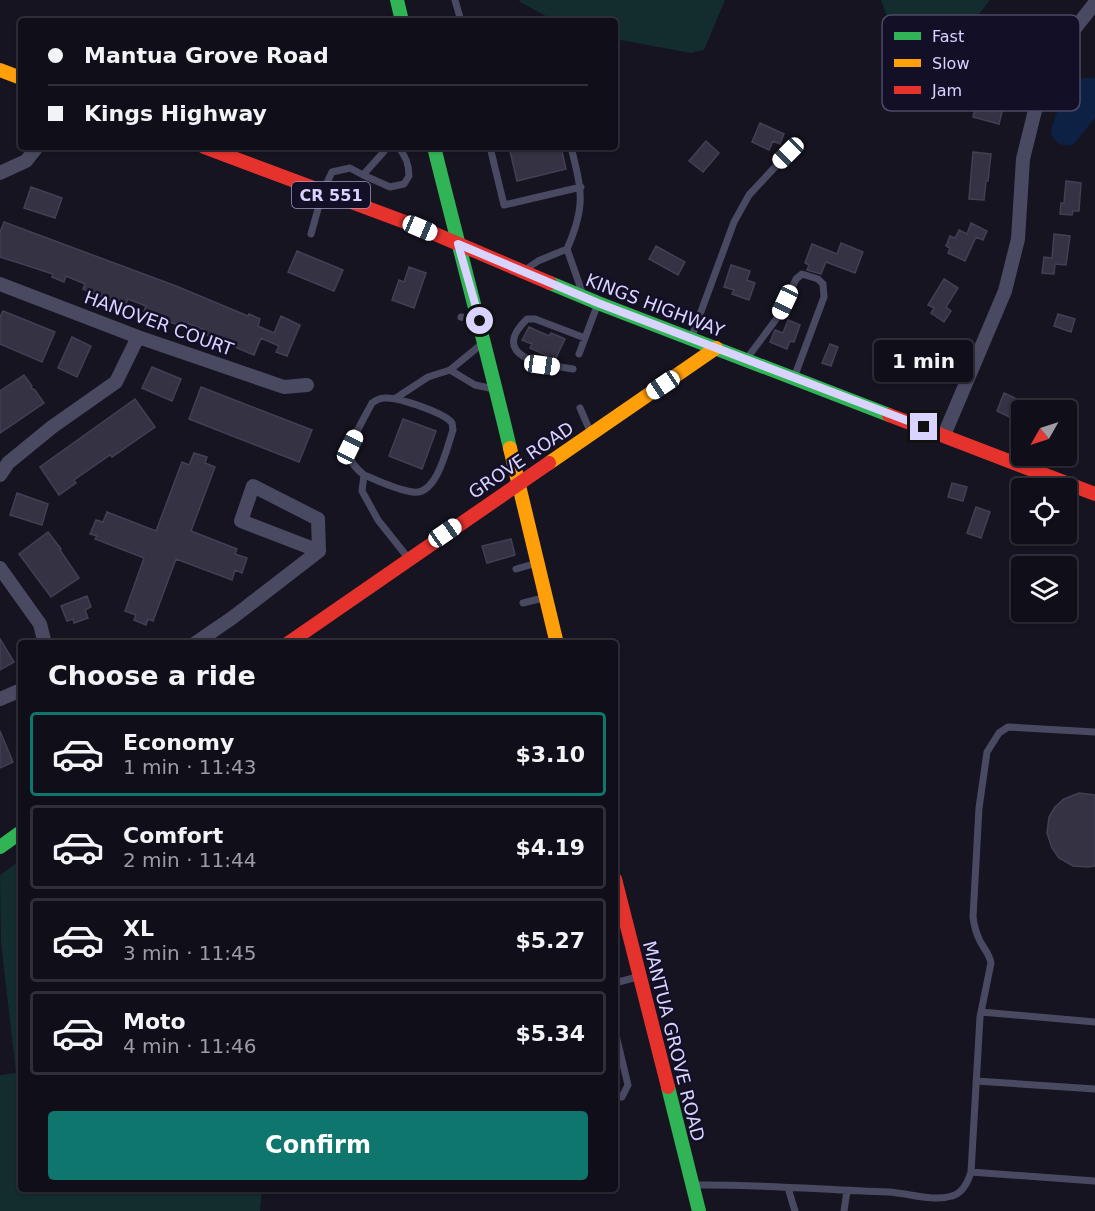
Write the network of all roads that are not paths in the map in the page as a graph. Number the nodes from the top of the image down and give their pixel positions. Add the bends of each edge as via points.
1 (397, 0) edge
2 (455, 0) edge
3 (1095, 3) edge
4 (401, 18) edge
5 (459, 18) edge
6 (1080, 21) edge
7 (0, 70) edge
8 (18, 77) edge
9 (1035, 111) edge
10 (35, 150) edge
11 (212, 150) edge
12 (385, 150) edge
13 (400, 150) edge
14 (435, 150) edge
15 (491, 150) edge
16 (572, 150) edge
17 (788, 153) dead end
18 (0, 172) edge
19 (363, 175) junction
20 (581, 187) junction
21 (323, 191) junction
22 (311, 234) dead end
23 (458, 244) junction
24 (567, 249) junction
25 (523, 271) junction
26 (0, 284) edge
27 (583, 297) junction
28 (598, 303) junction
29 (461, 317) dead end
30 (480, 321) junction
31 (138, 337) junction
32 (585, 338) junction
33 (691, 339) junction
34 (484, 341) junction
35 (716, 348) junction
36 (579, 354) dead end
37 (746, 360) junction
38 (573, 369) dead end
39 (450, 370) junction
40 (794, 378) junction
41 (307, 385) dead end
42 (496, 389) junction
43 (396, 398) junction
44 (580, 408) dead end
45 (591, 434) junction
46 (944, 435) junction
47 (0, 475) edge
48 (364, 476) junction
49 (518, 483) junction
50 (1095, 494) edge
51 (319, 551) junction
52 (409, 559) junction
53 (538, 562) junction
54 (0, 568) edge
55 (516, 569) dead end
56 (545, 597) junction
57 (523, 603) dead end
58 (44, 640) edge
59 (200, 640) edge
60 (293, 640) edge
61 (556, 640) edge
62 (18, 691) edge
63 (0, 699) edge
64 (1095, 732) edge
65 (18, 834) edge
66 (0, 847) edge
67 (618, 891) edge
68 (639, 977) junction
69 (618, 982) edge
70 (981, 1012) junction
71 (1095, 1022) edge
72 (618, 1043) edge
73 (976, 1081) junction
74 (1095, 1089) edge
75 (618, 1098) edge
76 (971, 1172) junction
77 (1095, 1181) edge
78 (692, 1185) junction
79 (788, 1188) junction
80 (847, 1191) junction
81 (699, 1211) edge
82 (795, 1211) edge
83 (844, 1211) edge

1 - 4 main road
2 - 5 lane
3 - 6 street
7 - 8 main road
9 - 46 street via 1023,159 1018,239 1005,291
10 - 18 street via 26,161
11 - 21 main road, KINGS HIGHWAY / CR 551
12 - 19 lane
13 - 19 lane via 409,166 410,176 404,184 390,187
14 - 23 main road
15 - 20 lane via 504,205
16 - 20 lane
17 - 33 lane via 749,195 734,222
19 - 21 lane via 350,168 332,172
20 - 24 lane via 582,205
21 - 22 lane
21 - 23 main road, KINGS HIGHWAY / CR 551
23 - 25 main road, KINGS HIGHWAY / CR 551
23 - 30 main road
24 - 25 lane
24 - 27 lane
25 - 27 main road, KINGS HIGHWAY / CR 551
26 - 31 street, HANOVER COURT
27 - 28 main road, KINGS HIGHWAY / CR 551
28 - 32 lane
28 - 33 main road, KINGS HIGHWAY / CR 551
29 - 30 lane
30 - 34 main road
31 - 41 street, HANOVER COURT via 284,387
31 - 47 street via 116,382 8,463
32 - 36 lane
32 - 38 lane via 535,319 527,319 515,335 516,352 521,357 542,365
33 - 35 main road, KINGS HIGHWAY / CR 551
34 - 39 lane
34 - 42 main road
35 - 37 main road, KINGS HIGHWAY / CR 551
35 - 45 main road, GROVE ROAD
37 - 40 main road, KINGS HIGHWAY / CR 551
37 - 40 lane via 780,314 796,279 802,274 818,279 823,284 824,297
39 - 42 lane via 475,385
39 - 43 lane via 428,377
40 - 46 main road, KINGS HIGHWAY / CR 551
42 - 49 main road
43 - 48 lane via 386,397 372,403 350,447 350,457
43 - 48 lane via 452,423 436,477 424,491 415,493
44 - 45 lane
45 - 49 main road, GROVE ROAD
46 - 50 main road, KINGS HIGHWAY / CR 551
48 - 52 lane via 362,491 378,520
49 - 52 main road, GROVE ROAD
49 - 53 main road
51 - 51 street via 318,519 253,486 241,521
51 - 59 street
52 - 60 main road, GROVE ROAD
53 - 55 lane
53 - 56 main road
54 - 58 street via 40,624
56 - 57 lane
56 - 61 main road
62 - 63 street
64 - 70 lane via 1008,727 999,733 987,752 973,917 991,963
65 - 66 main road
67 - 68 main road, MANTUA GROVE ROAD
68 - 69 lane
68 - 78 main road, MANTUA GROVE ROAD
70 - 71 lane
70 - 73 lane
72 - 75 lane via 628,1085
73 - 74 lane
73 - 76 lane
76 - 77 lane
76 - 80 lane via 968,1184 956,1195 943,1198
78 - 79 lane
78 - 81 main road, MANTUA GROVE ROAD
79 - 80 lane
79 - 82 lane
80 - 83 lane

